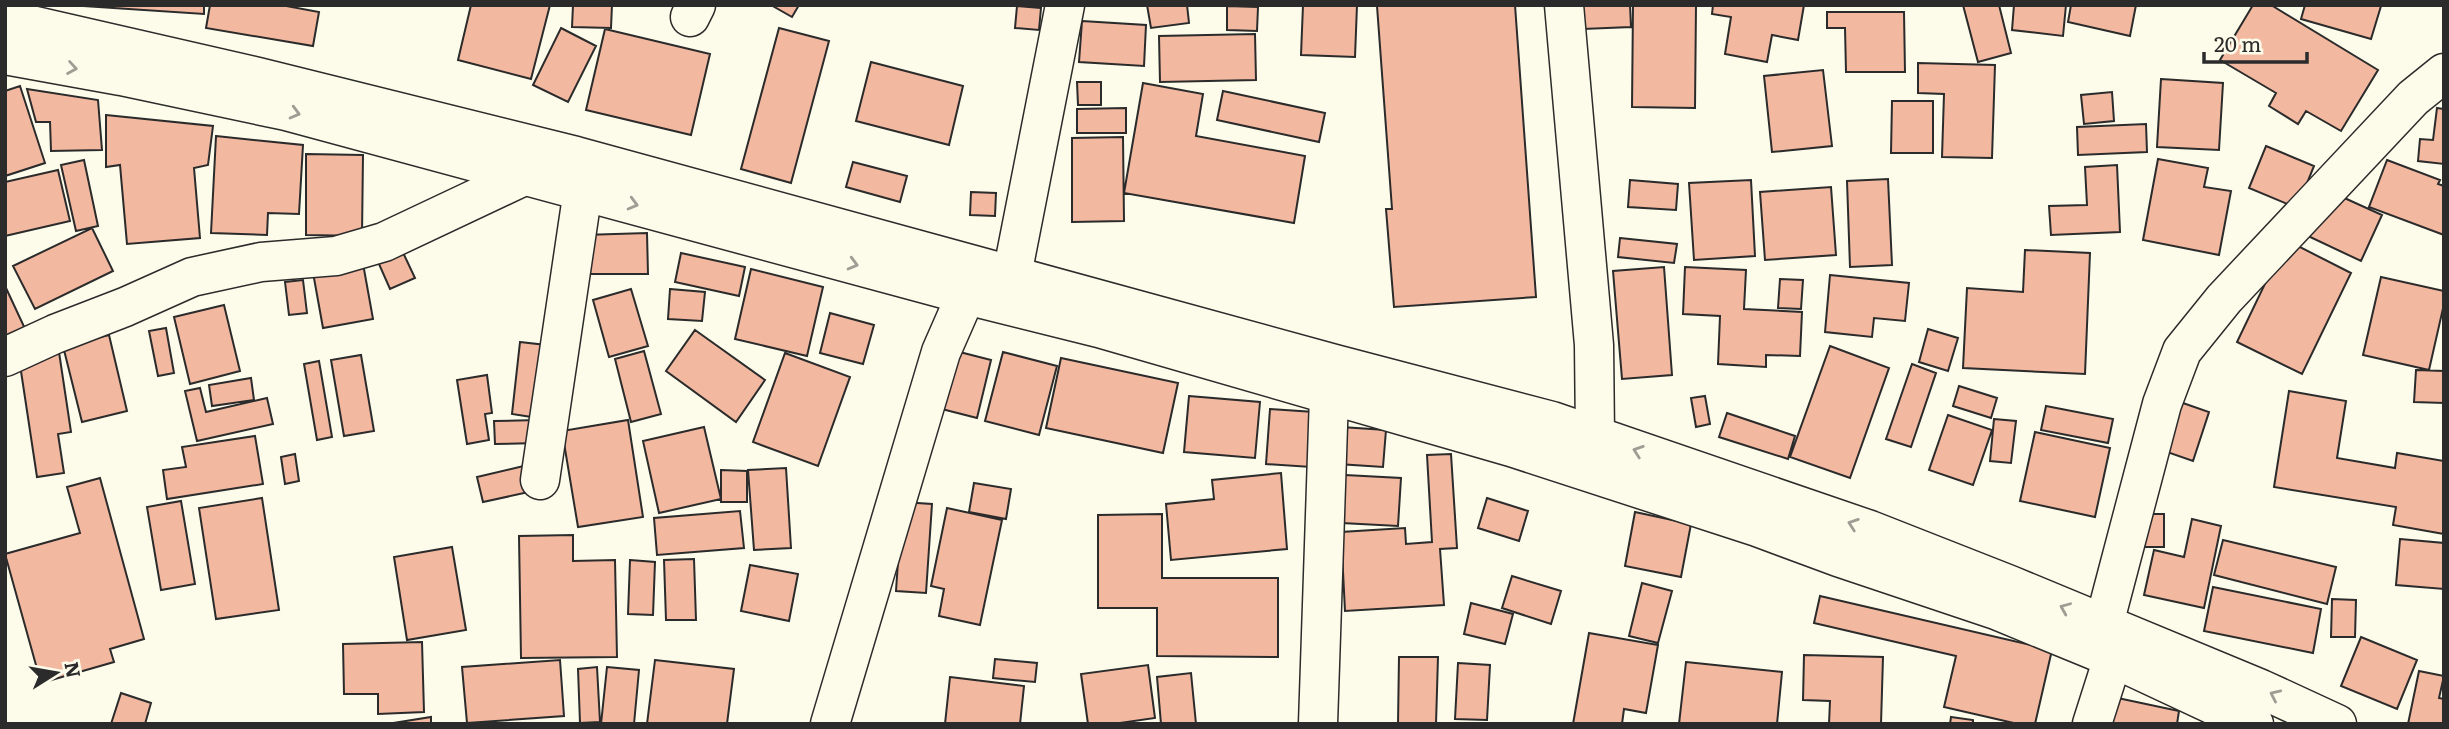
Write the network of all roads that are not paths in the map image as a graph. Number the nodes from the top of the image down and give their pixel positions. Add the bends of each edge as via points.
1 (1065, 5) edge
2 (1564, 5) edge
3 (26, 16) edge
4 (5, 55) edge
5 (2444, 73) edge
6 (526, 175) junction
7 (583, 190) junction
8 (1012, 275) junction
9 (965, 295) junction
10 (5, 357) edge
11 (1329, 396) junction
12 (1595, 436) junction
13 (1585, 472) junction
14 (540, 480) dead end
15 (2109, 641) junction
16 (830, 724) edge
17 (1318, 724) edge
18 (2092, 724) edge
19 (2254, 724) edge
20 (2337, 724) edge

1 - 8 main road
2 - 12 main road via 1594,345
3 - 8 main road via 576,156
4 -> 6 main road via 286,111
5 - 15 main road via 2413,98 2224,299 2182,351 2162,404
6 - 7 main road
6 - 10 main road via 384,242 336,256 261,262 192,277
7 -> 9 main road
7 - 14 main road
8 - 12 main road
9 - 11 main road via 1099,328
9 - 16 main road via 941,352
11 - 13 main road
11 - 17 main road
12 - 13 main road
15 -> 12 main road via 2010,584 1870,530
13 - 15 main road via 1996,610
15 - 18 main road
15 - 19 main road
20 -> 15 main road via 2262,689

